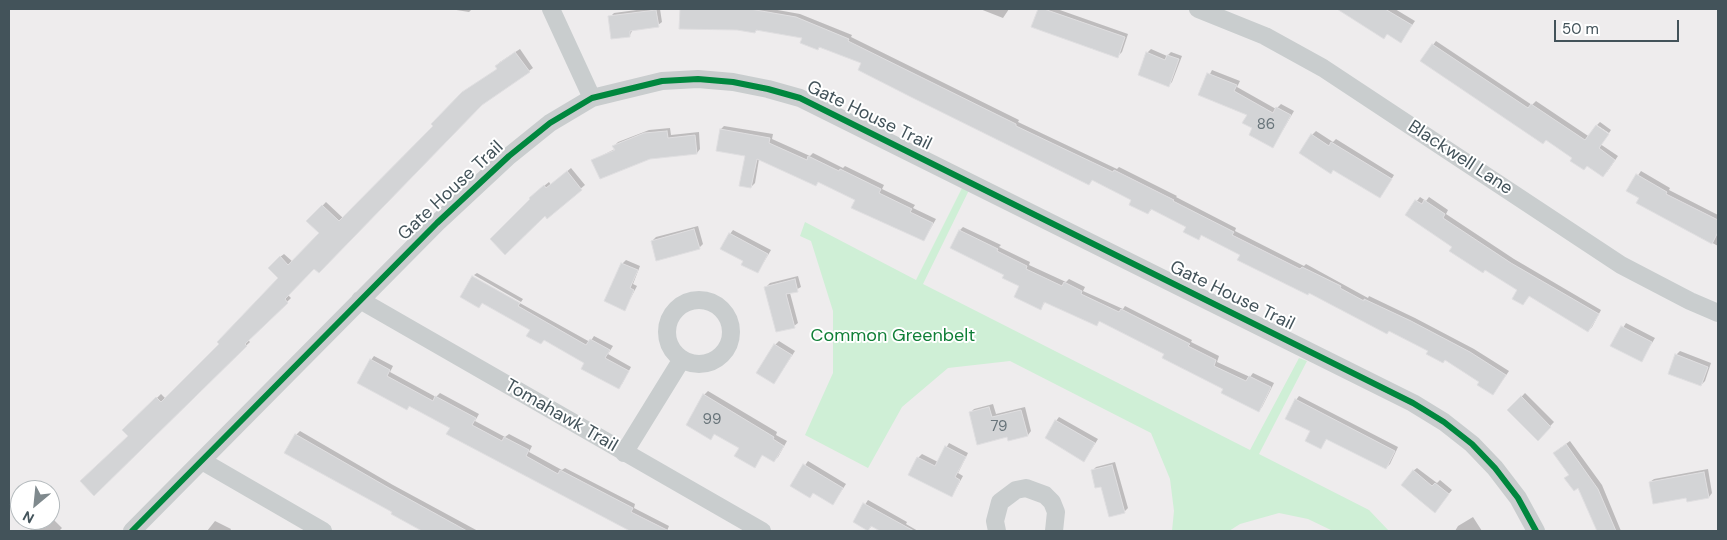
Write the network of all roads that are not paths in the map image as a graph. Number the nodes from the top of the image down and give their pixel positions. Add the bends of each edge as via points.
1 (550, 9) edge
2 (1198, 9) edge
3 (592, 98) junction
4 (360, 300) junction
5 (1718, 313) edge
6 (682, 359) dead end
7 (624, 453) junction
8 (202, 461) junction
9 (132, 531) edge
10 (324, 531) edge
11 (762, 531) edge
12 (997, 531) edge
13 (1054, 531) edge
14 (1536, 531) edge

1 - 3 street
2 - 5 street, Blackwell Lane via 1265,36 1323,68 1621,265
3 - 4 street, Gate House Trail via 550,123 509,156
3 - 14 street, Gate House Trail via 662,81 698,79 768,89 807,102 1413,403 1472,444 1518,498
4 - 7 street, Tomahawk Trail
4 - 8 street, Gate House Trail
6 - 7 street
7 - 11 street, Tomahawk Trail
8 - 9 street, Gate House Trail
8 - 10 street
12 - 13 street via 995,521 1000,502 1016,490 1026,488 1045,495 1052,502 1056,512

